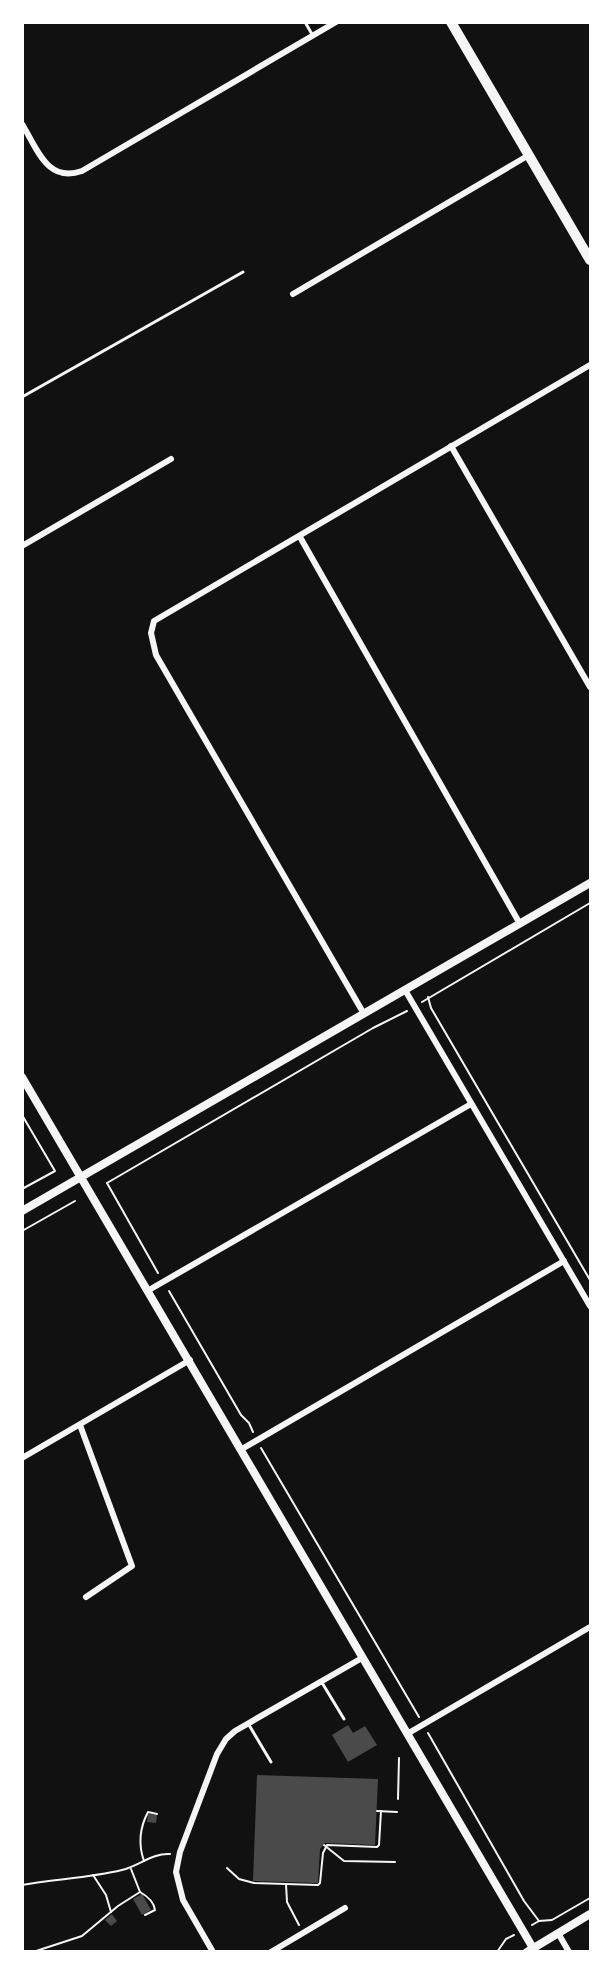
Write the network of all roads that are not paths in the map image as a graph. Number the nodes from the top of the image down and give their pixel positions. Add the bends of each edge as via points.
1 (305, 22) edge
2 (336, 22) edge
3 (451, 22) edge
4 (313, 36) junction
5 (22, 124) edge
6 (529, 155) junction
7 (587, 248) edge
8 (591, 260) edge
9 (243, 272) dead end
10 (293, 294) dead end
11 (591, 365) edge
12 (22, 397) edge
13 (451, 446) junction
14 (171, 459) dead end
15 (300, 537) junction
16 (22, 546) edge
17 (591, 687) edge
18 (591, 883) edge
19 (520, 924) junction
20 (405, 990) junction
21 (364, 1014) junction
22 (22, 1077) edge
23 (471, 1104) junction
24 (82, 1177) junction
25 (22, 1211) edge
26 (564, 1261) junction
27 (149, 1290) junction
28 (589, 1301) edge
29 (190, 1360) junction
30 (80, 1425) junction
31 (242, 1449) junction
32 (22, 1458) edge
33 (86, 1597) dead end
34 (591, 1627) edge
35 (362, 1658) junction
36 (321, 1681) junction
37 (344, 1719) dead end
38 (248, 1723) junction
39 (407, 1734) junction
40 (271, 1762) dead end
41 (345, 1908) dead end
42 (591, 1914) edge
43 (558, 1933) junction
44 (530, 1950) edge
45 (213, 1952) edge
46 (271, 1952) edge
47 (569, 1952) edge

1 - 4 lane
2 - 4 street
3 - 6 highway
4 - 5 street via 82,171 62,174 49,167
6 - 7 highway
6 - 10 street
7 - 8 highway
9 - 12 lane
11 - 13 street
13 - 15 street
13 - 17 street
14 - 16 street
15 - 19 street
15 - 21 street via 154,621 152,633 156,655
18 - 19 street
19 - 20 street
20 - 21 street
20 - 23 street
21 - 24 street
22 - 24 street
23 - 26 street
23 - 27 street
24 - 25 street
24 - 27 street
26 - 28 street
26 - 31 street
27 - 29 street
29 - 30 street
29 - 31 street
30 - 32 street
30 - 33 street via 132,1566
31 - 35 street
34 - 39 street
35 - 36 street
35 - 39 street
36 - 37 lane
36 - 38 street
38 - 40 lane
38 - 45 street via 221,1746 176,1872 179,1891
39 - 44 street
41 - 46 street
42 - 43 street
43 - 44 street
43 - 47 street

